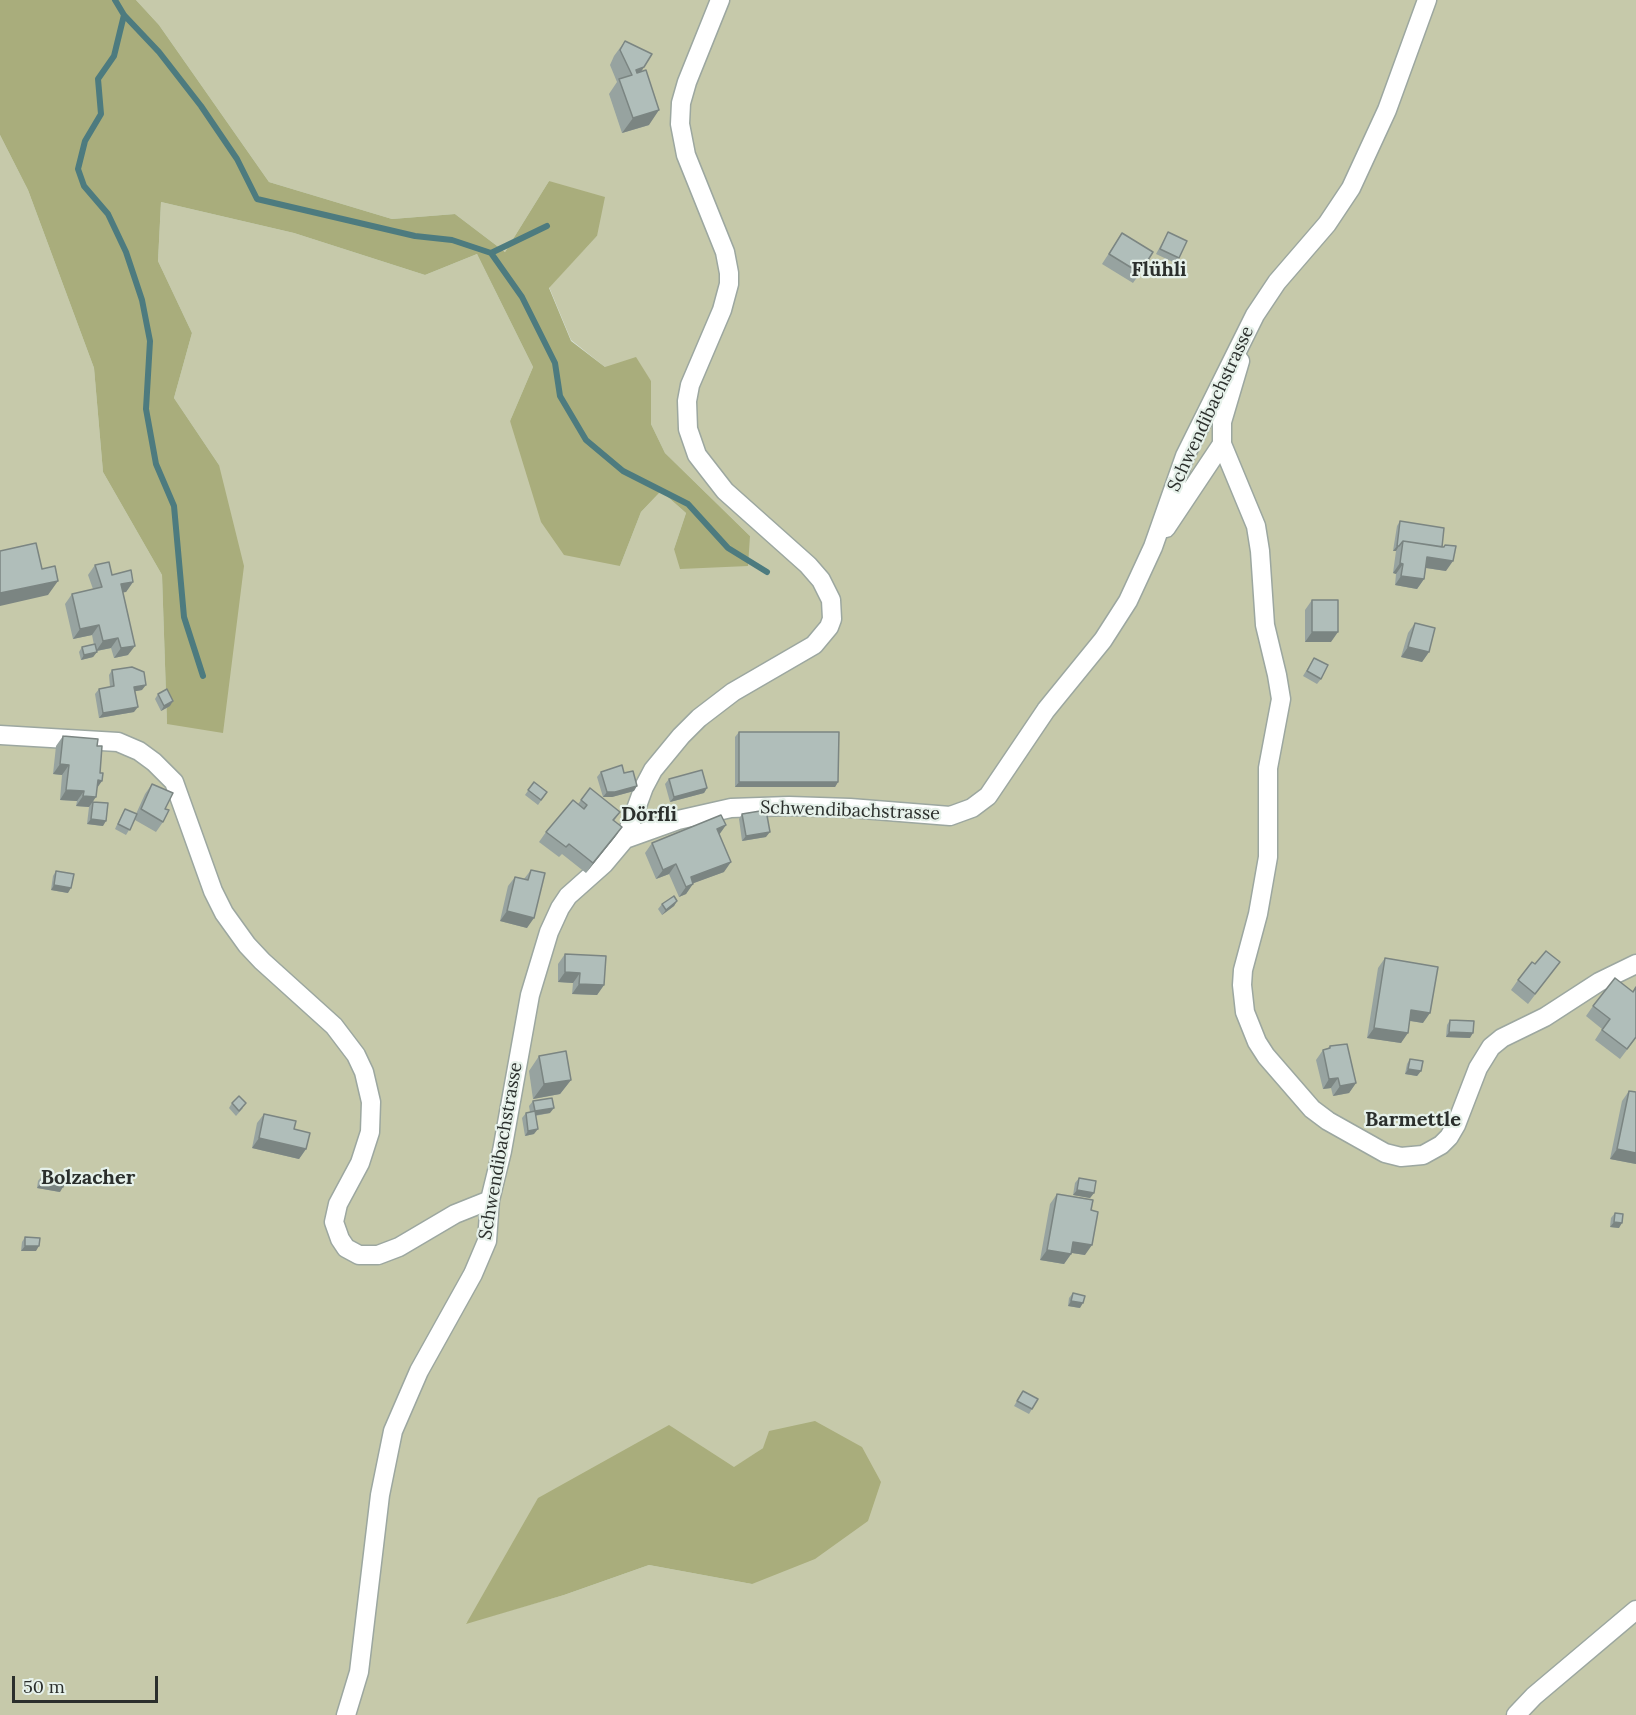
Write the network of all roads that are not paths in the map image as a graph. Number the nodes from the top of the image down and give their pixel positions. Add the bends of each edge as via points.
1 (720, 0) edge
2 (1426, 0) edge
3 (1244, 334) junction
4 (1222, 444) junction
5 (1153, 547) junction
6 (0, 735) edge
7 (626, 839) junction
8 (1636, 964) edge
9 (490, 1200) junction
10 (1636, 1610) edge
11 (346, 1715) edge
12 (1516, 1715) edge

1 - 7 street via 681,103 680,124 686,155 725,252 729,273 724,303 690,385 688,429 697,455 725,491 821,580 831,600 832,619 814,645 733,692 681,736 653,770
2 - 3 street, Schwendibachstrasse via 1388,110 1351,188 1327,224 1264,300
3 - 4 street via 1222,422
3 - 5 street, Schwendibachstrasse via 1185,456
4 - 5 street
4 - 8 street via 1256,526 1264,626 1281,699 1268,768 1268,856 1242,985 1250,1027 1275,1068 1312,1109 1336,1126 1385,1153 1401,1157 1423,1155 1441,1145 1456,1125 1478,1068 1491,1047
5 - 7 street, Schwendibachstrasse via 1128,601 1103,640 1052,702 988,796 972,808 938,816 850,808 731,807 678,820
6 - 9 street via 118,742 154,762 174,782 224,913 262,961 334,1026 364,1072 371,1102 370,1132 334,1222 346,1248 359,1255 378,1256 455,1214
7 - 9 street, Schwendibachstrasse via 568,896 549,932 530,995
9 - 11 street, Schwendibachstrasse via 489,1231 482,1255 419,1371 393,1431 380,1495 359,1672
10 - 12 street

